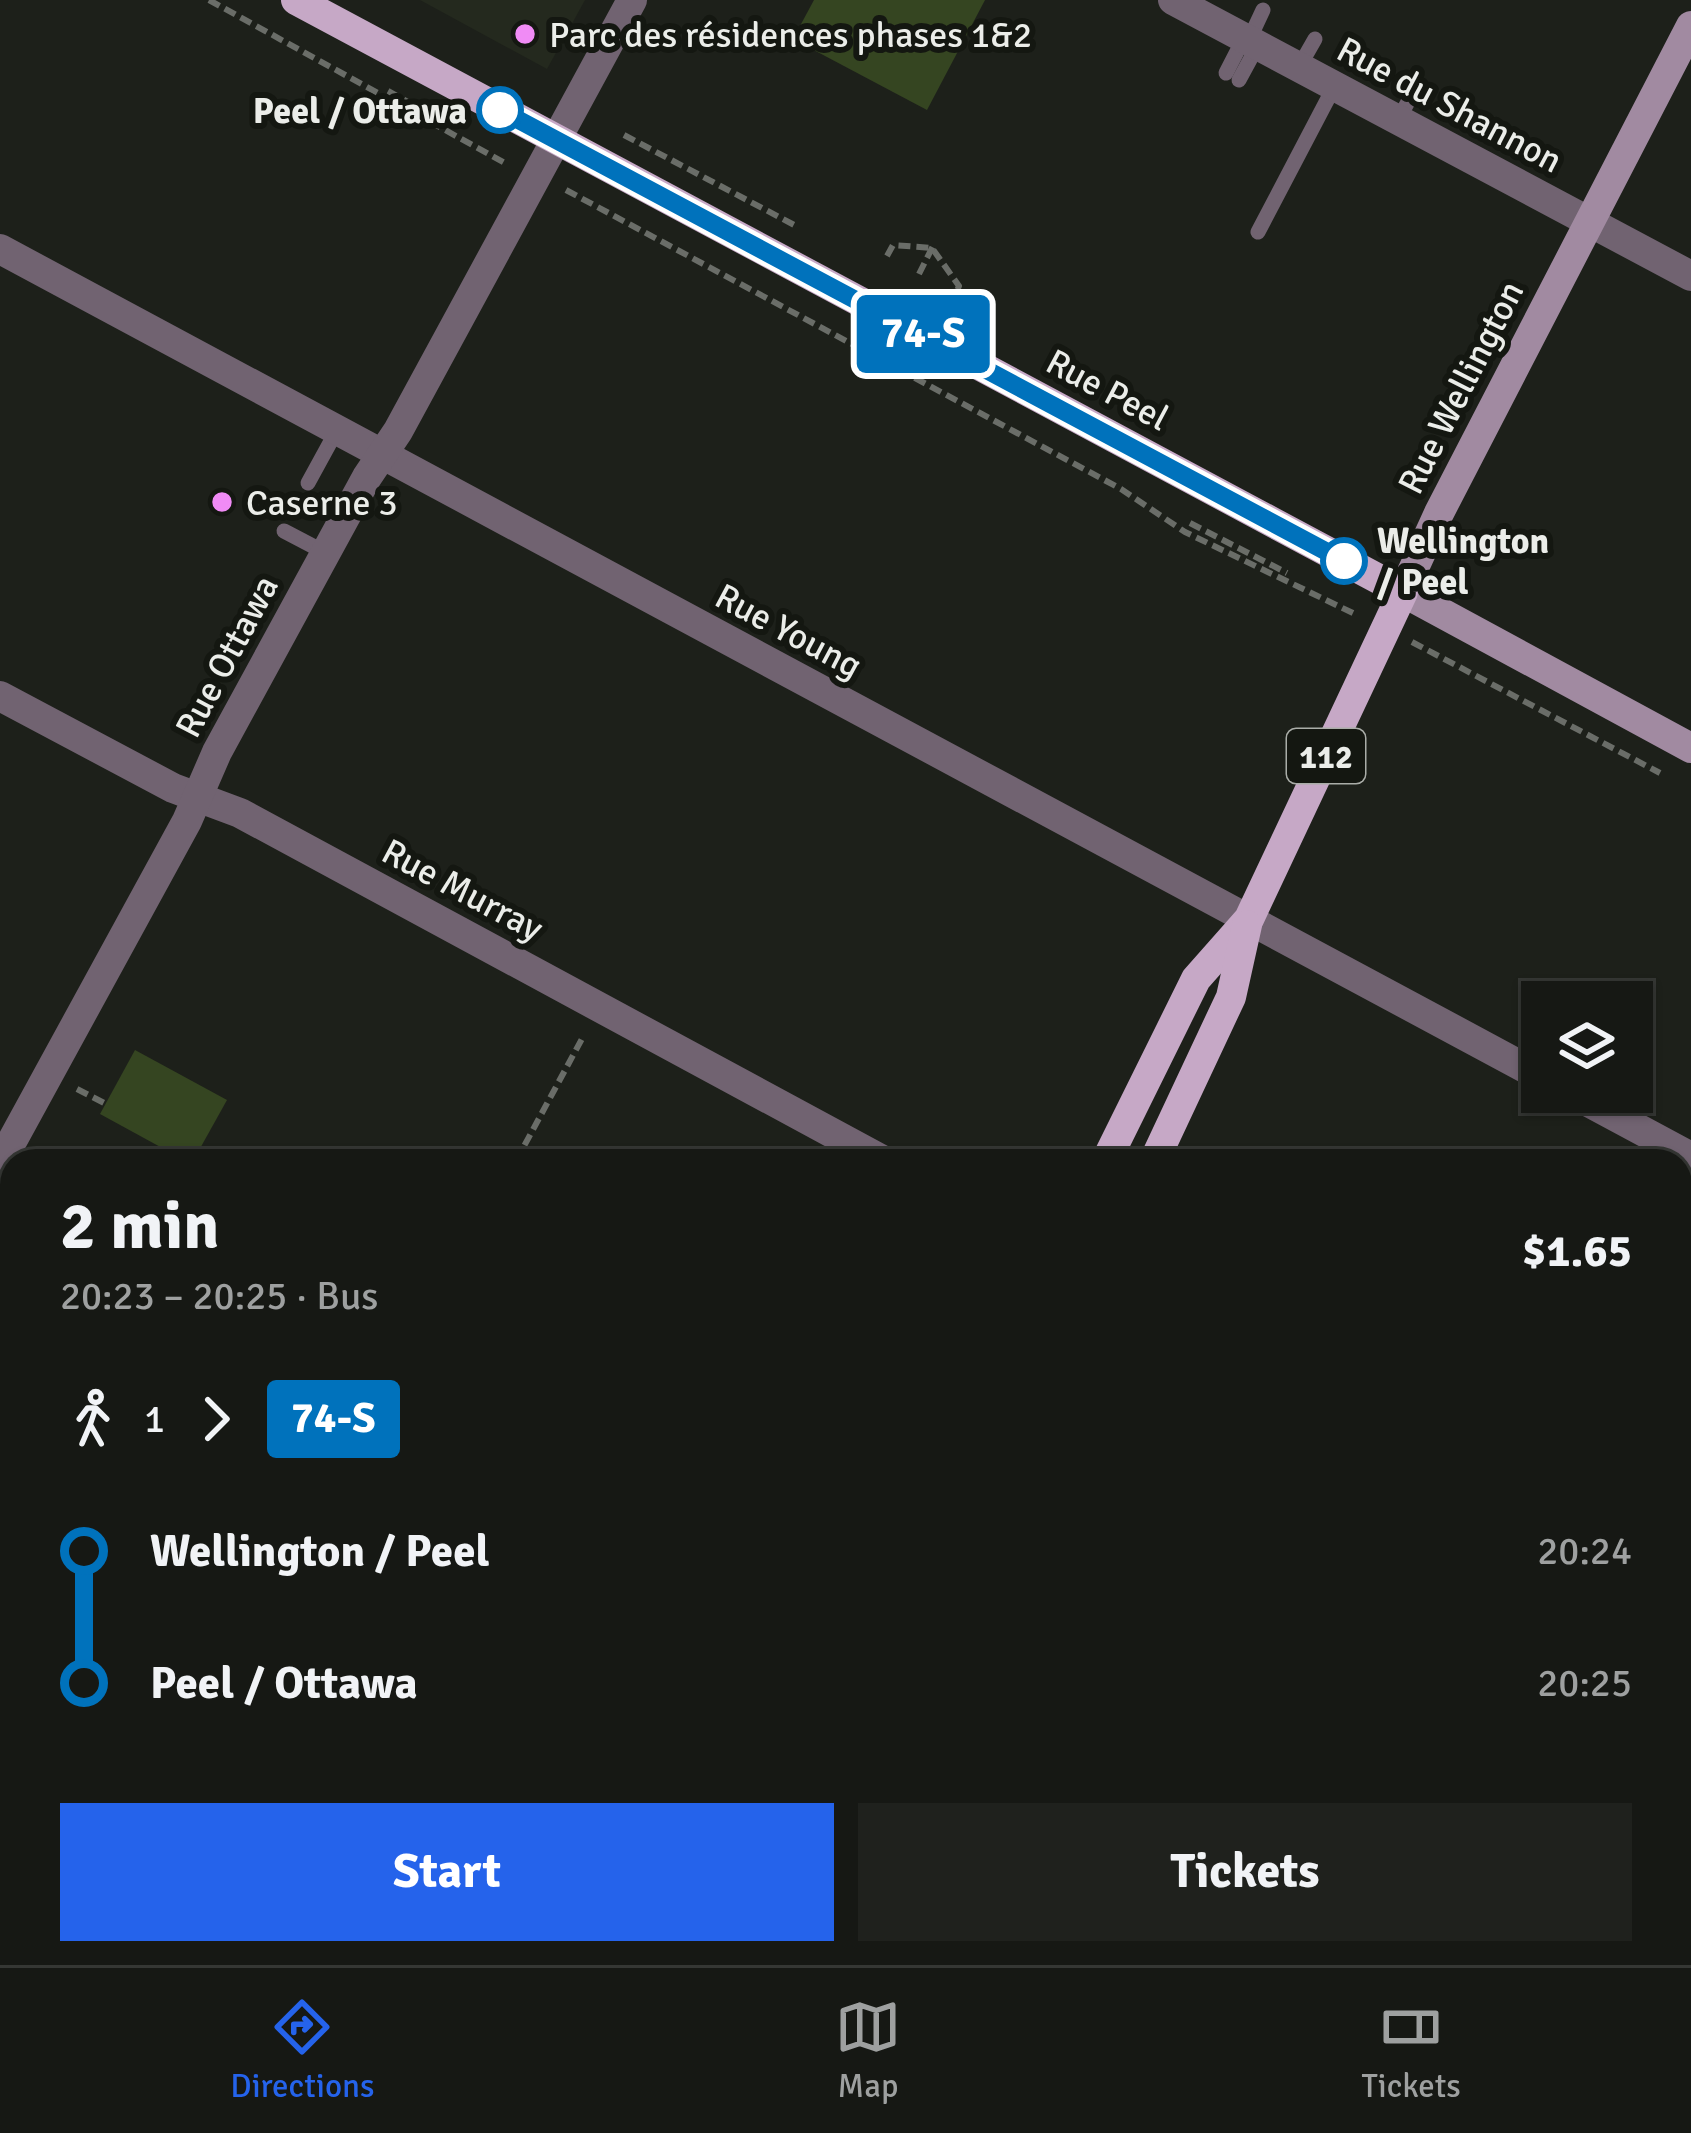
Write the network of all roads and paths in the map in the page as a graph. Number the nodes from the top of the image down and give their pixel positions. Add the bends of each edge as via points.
1 (209, 0) edge
2 (296, 0) edge
3 (632, 0) edge
4 (1174, 0) edge
5 (1263, 10) dead end
6 (1691, 26) edge
7 (1315, 38) dead end
8 (1250, 41) junction
9 (1299, 67) junction
10 (1232, 76) dead end
11 (1334, 87) junction
12 (1414, 91) dead end
13 (1398, 120) junction
14 (556, 139) junction
15 (639, 140) dead end
16 (479, 150) dead end
17 (724, 186) dead end
18 (586, 201) dead end
19 (1589, 223) junction
20 (1258, 232) dead end
21 (934, 245) junction
22 (0, 249) edge
23 (886, 256) dead end
24 (919, 274) dead end
25 (1691, 276) edge
26 (956, 293) dead end
27 (337, 430) junction
28 (383, 455) junction
29 (308, 483) dead end
30 (1190, 523) dead end
31 (284, 531) dead end
32 (326, 553) junction
33 (1287, 573) dead end
34 (1402, 592) junction
35 (1316, 594) dead end
36 (1459, 666) dead end
37 (0, 696) edge
38 (1691, 748) edge
39 (1671, 778) dead end
40 (196, 797) junction
41 (1249, 919) junction
42 (584, 1035) dead end
43 (1521, 1066) edge
44 (65, 1082) dead end
45 (106, 1104) dead end
46 (1609, 1113) edge
47 (8, 1130) edge
48 (522, 1149) edge
49 (862, 1149) edge
50 (1112, 1149) edge
51 (1160, 1149) edge
52 (1676, 1149) edge

1 - 16 path
2 - 14 main road, Rue Peel
3 - 14 street, Rue Ottawa
4 - 8 street, Rue du Shannon
5 - 8 lane
6 - 19 street, Rue Wellington
7 - 9 lane
8 - 9 street, Rue du Shannon
8 - 10 lane
9 - 11 street, Rue du Shannon
11 - 13 street, Rue du Shannon
11 - 20 lane
12 - 13 lane
13 - 19 street, Rue du Shannon
14 - 28 street, Rue Ottawa
14 - 34 main road, Rue Peel
15 - 17 path
18 - 35 path via 1121,489 1185,532
19 - 25 street, Rue du Shannon
19 - 34 street, Rue Wellington
21 - 23 path via 893,245
21 - 24 path
21 - 26 path
22 - 27 street, Rue Young
27 - 28 street, Rue Young
27 - 29 lane
28 - 32 street, Rue Ottawa
28 - 41 street, Rue Young
30 - 33 path
31 - 32 lane
32 - 40 street, Rue Ottawa
34 - 38 street, Rue Peel
34 - 41 main road, Rue Wellington / 112
36 - 39 path
37 - 40 street, Rue Murray
40 - 47 street, Rue Ottawa
40 - 49 street, Rue Murray via 240,813
41 - 43 street, Rue Young
41 - 50 main road, Rue Wellington / 112 via 1196,979
41 - 51 main road, Rue Wellington / 112 via 1231,997
42 - 48 path
44 - 45 path
46 - 52 street

